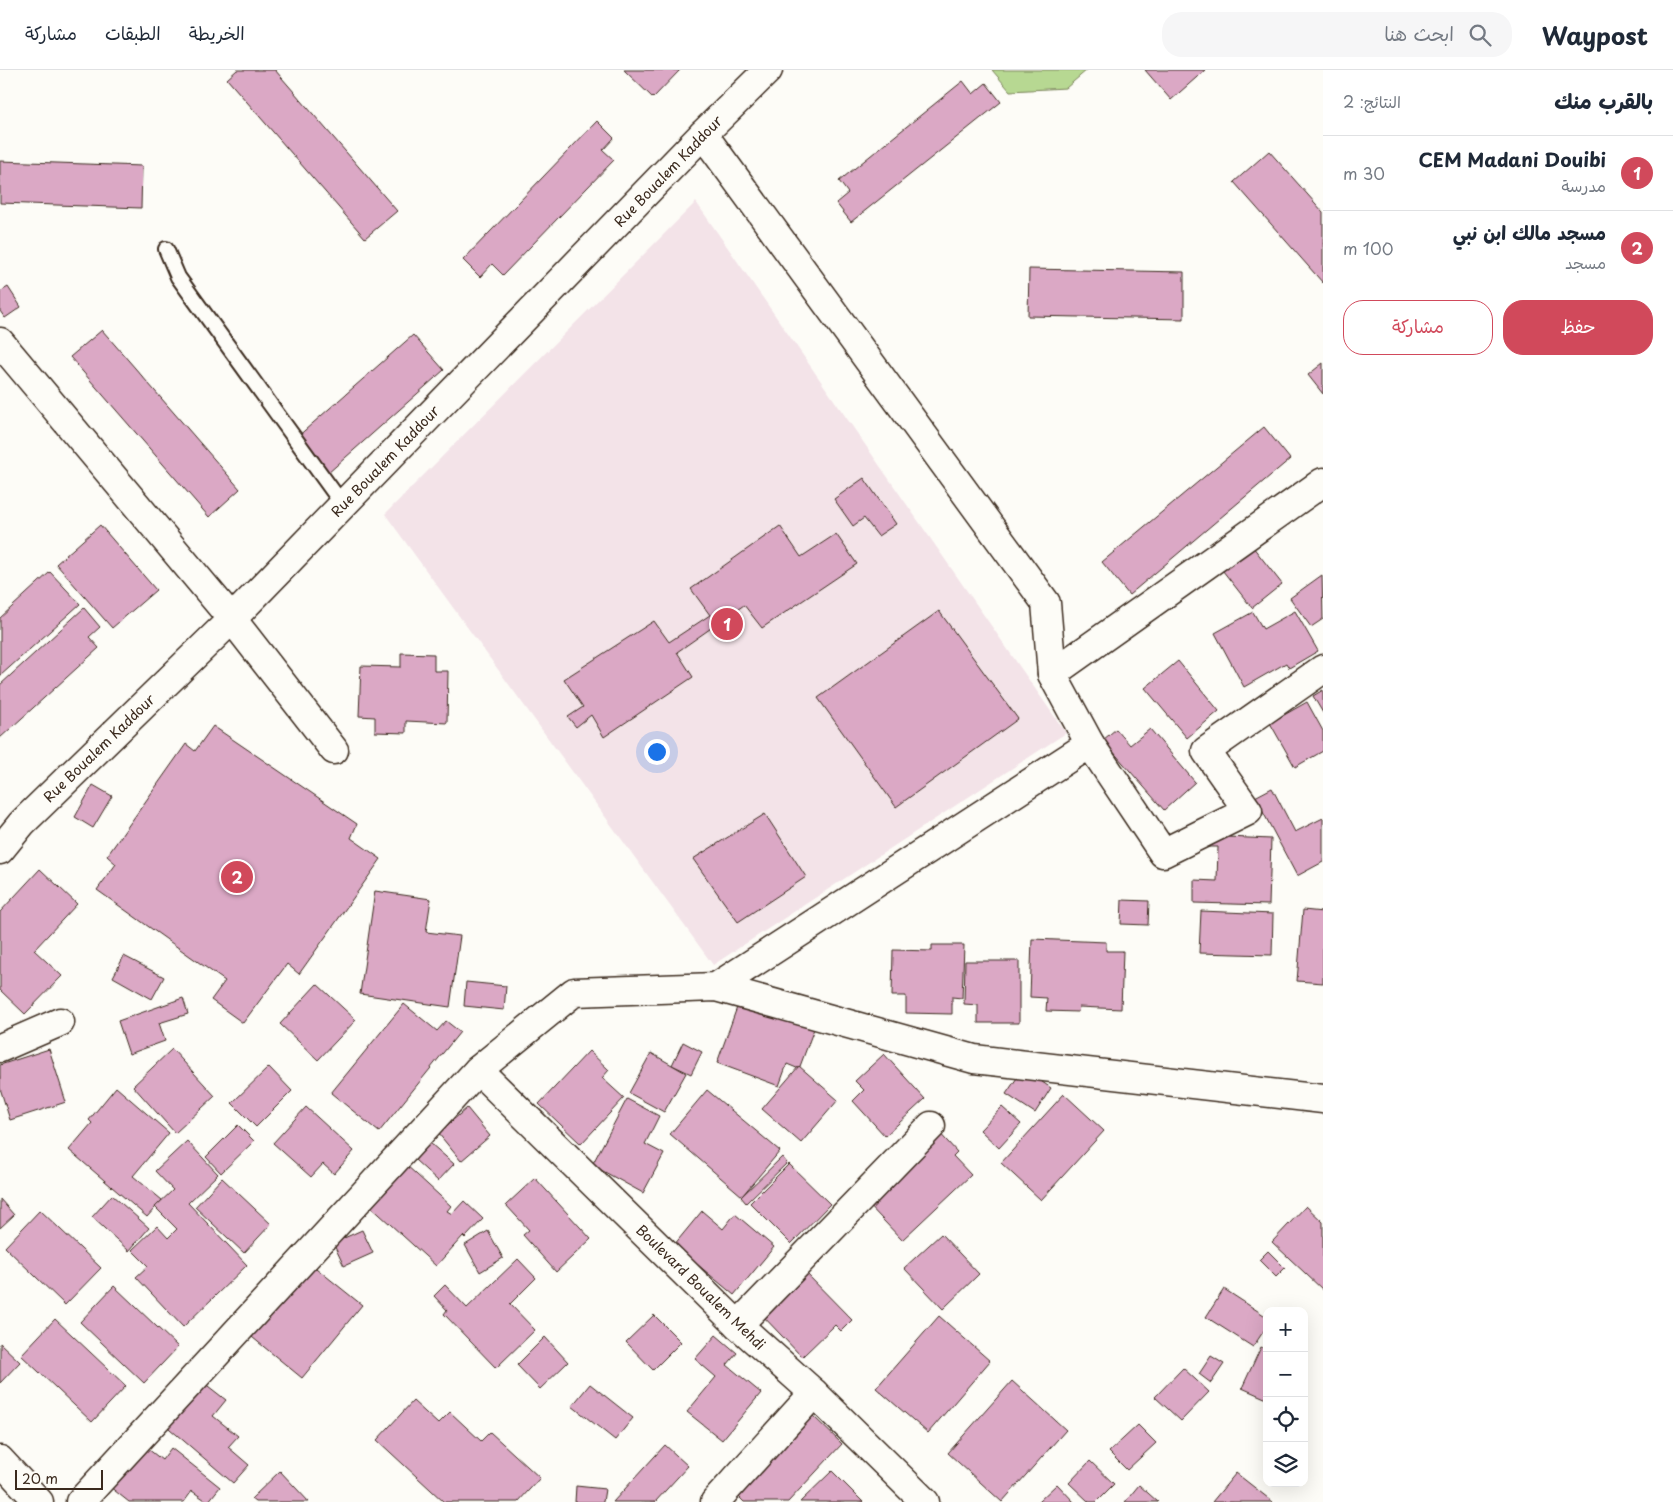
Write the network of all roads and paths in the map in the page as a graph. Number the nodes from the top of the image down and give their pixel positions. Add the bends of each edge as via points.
1 (768, 70) edge
2 (703, 134) junction
3 (166, 249) dead end
4 (0, 342) edge
5 (1323, 482) edge
6 (343, 505) junction
7 (232, 619) junction
8 (1323, 669) edge
9 (1052, 674) junction
10 (1090, 744) junction
11 (334, 750) dead end
12 (0, 850) edge
13 (716, 987) junction
14 (60, 1022) dead end
15 (0, 1048) edge
16 (478, 1070) junction
17 (1323, 1099) edge
18 (931, 1126) dead end
19 (738, 1325) junction
20 (814, 1392) junction
21 (0, 1460) edge
22 (93, 1498) edge
23 (39, 1502) edge
24 (714, 1502) edge
25 (925, 1502) edge

1 - 2 street, Rue Boualem Kaddour
2 - 6 street, Rue Boualem Kaddour
2 - 9 street via 1046,603
3 - 6 lane via 178,277
4 - 7 street
5 - 9 street
6 - 7 street, Rue Boualem Kaddour
7 - 11 street
7 - 12 street, Rue Boualem Kaddour via 22,823
8 - 10 street via 1206,751 1248,811 1163,853
9 - 10 street
10 - 13 street
13 - 16 street via 574,992
13 - 17 street via 974,1059
14 - 15 street
16 - 19 street, Boulevard Boualem Mehdi
16 - 22 street
18 - 19 street
19 - 20 street, Boulevard Boualem Mehdi
20 - 24 street
20 - 25 street, Boulevard Boualem Mehdi
21 - 23 street

